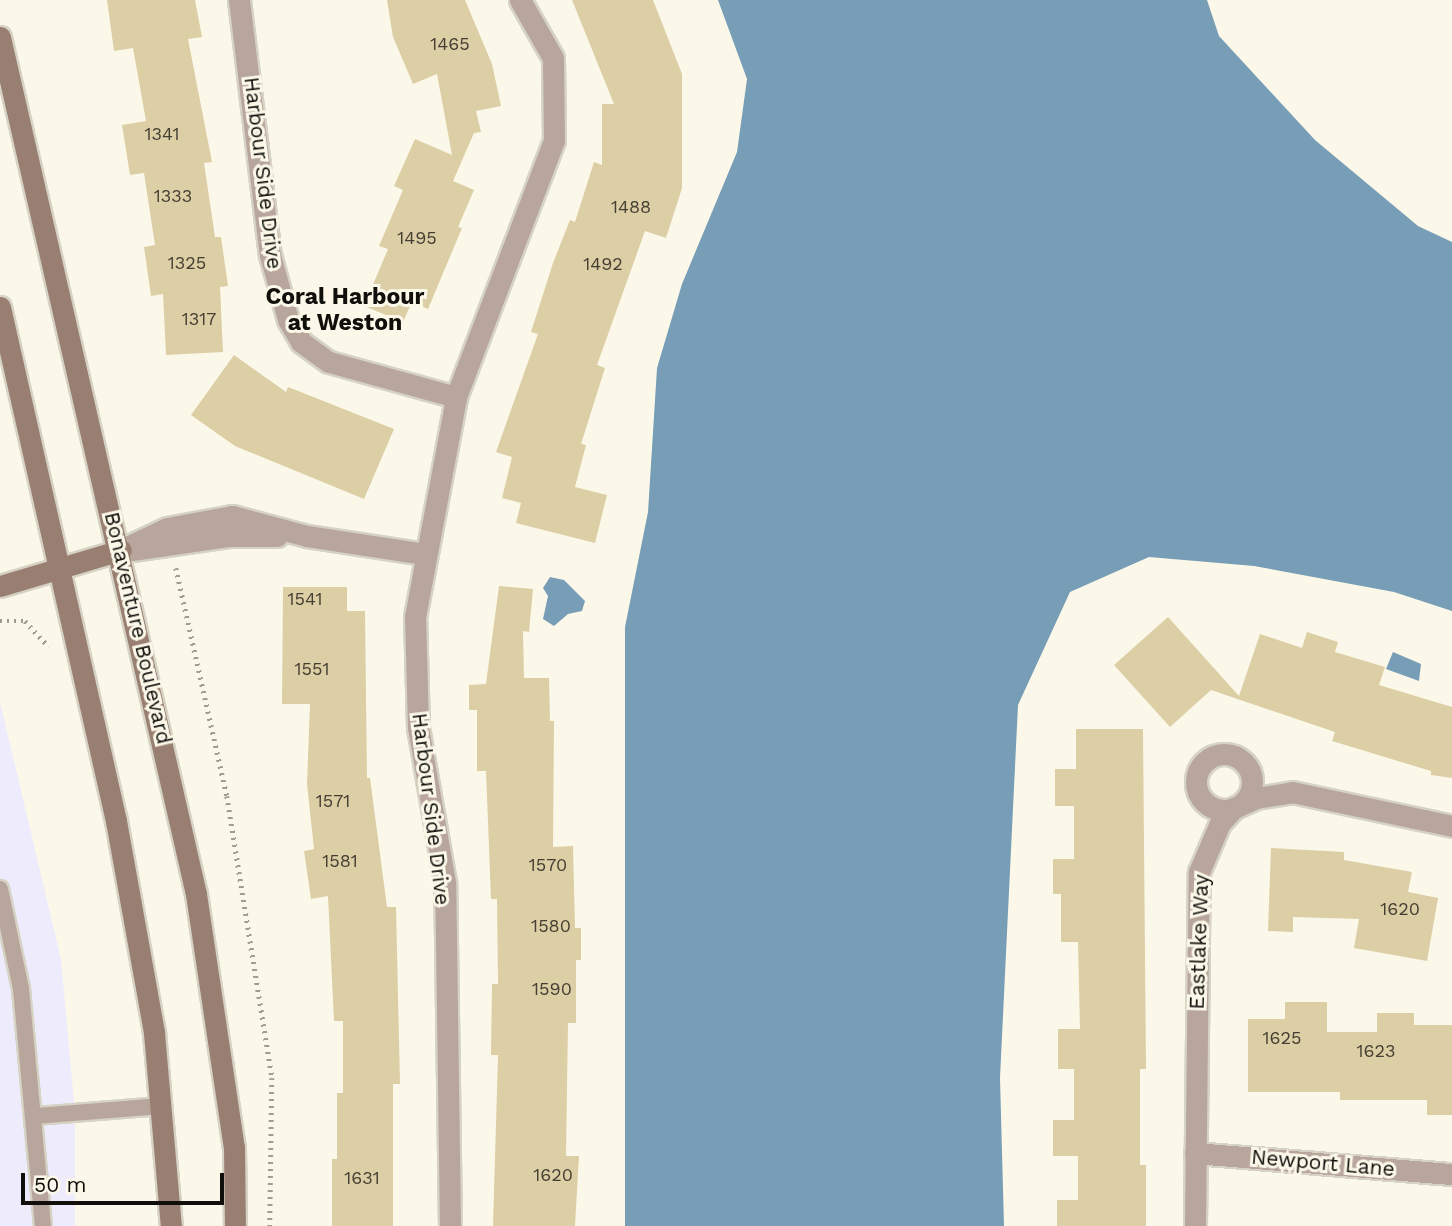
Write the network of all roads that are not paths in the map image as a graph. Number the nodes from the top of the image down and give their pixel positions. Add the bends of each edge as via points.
1 (239, 0) edge
2 (520, 0) edge
3 (0, 37) edge
4 (0, 307) edge
5 (456, 397) junction
6 (240, 526) junction
7 (121, 550) junction
8 (425, 554) junction
9 (61, 571) junction
10 (0, 586) edge
11 (1452, 826) edge
12 (0, 889) edge
13 (160, 1106) junction
14 (36, 1116) junction
15 (1195, 1153) junction
16 (1452, 1174) edge
17 (43, 1226) edge
18 (171, 1226) edge
19 (235, 1226) edge
20 (450, 1226) edge
21 (1195, 1226) edge

1 - 5 street, Harbour Side Drive via 270,255 288,320 301,342 328,362
2 - 5 street, Harbour Side Drive via 553,58 555,141
3 - 7 main road, Bonaventure Boulevard
4 - 9 main road
5 - 8 street, Harbour Side Drive
6 - 7 street via 172,547
6 - 7 street via 219,516 167,528
6 - 8 street
7 - 9 main road
7 - 19 main road, Bonaventure Boulevard via 196,894 234,1147
8 - 20 street, Harbour Side Drive via 415,617 418,728 444,882
9 - 10 main road
9 - 13 main road via 116,821 154,1033
11 - 15 street, Eastlake Way via 1292,792 1256,797 1234,808 1206,846 1199,872
12 - 14 lane via 21,989
13 - 14 lane
13 - 18 main road
14 - 17 lane
15 - 16 street, Newport Lane
15 - 21 street, Eastlake Way

